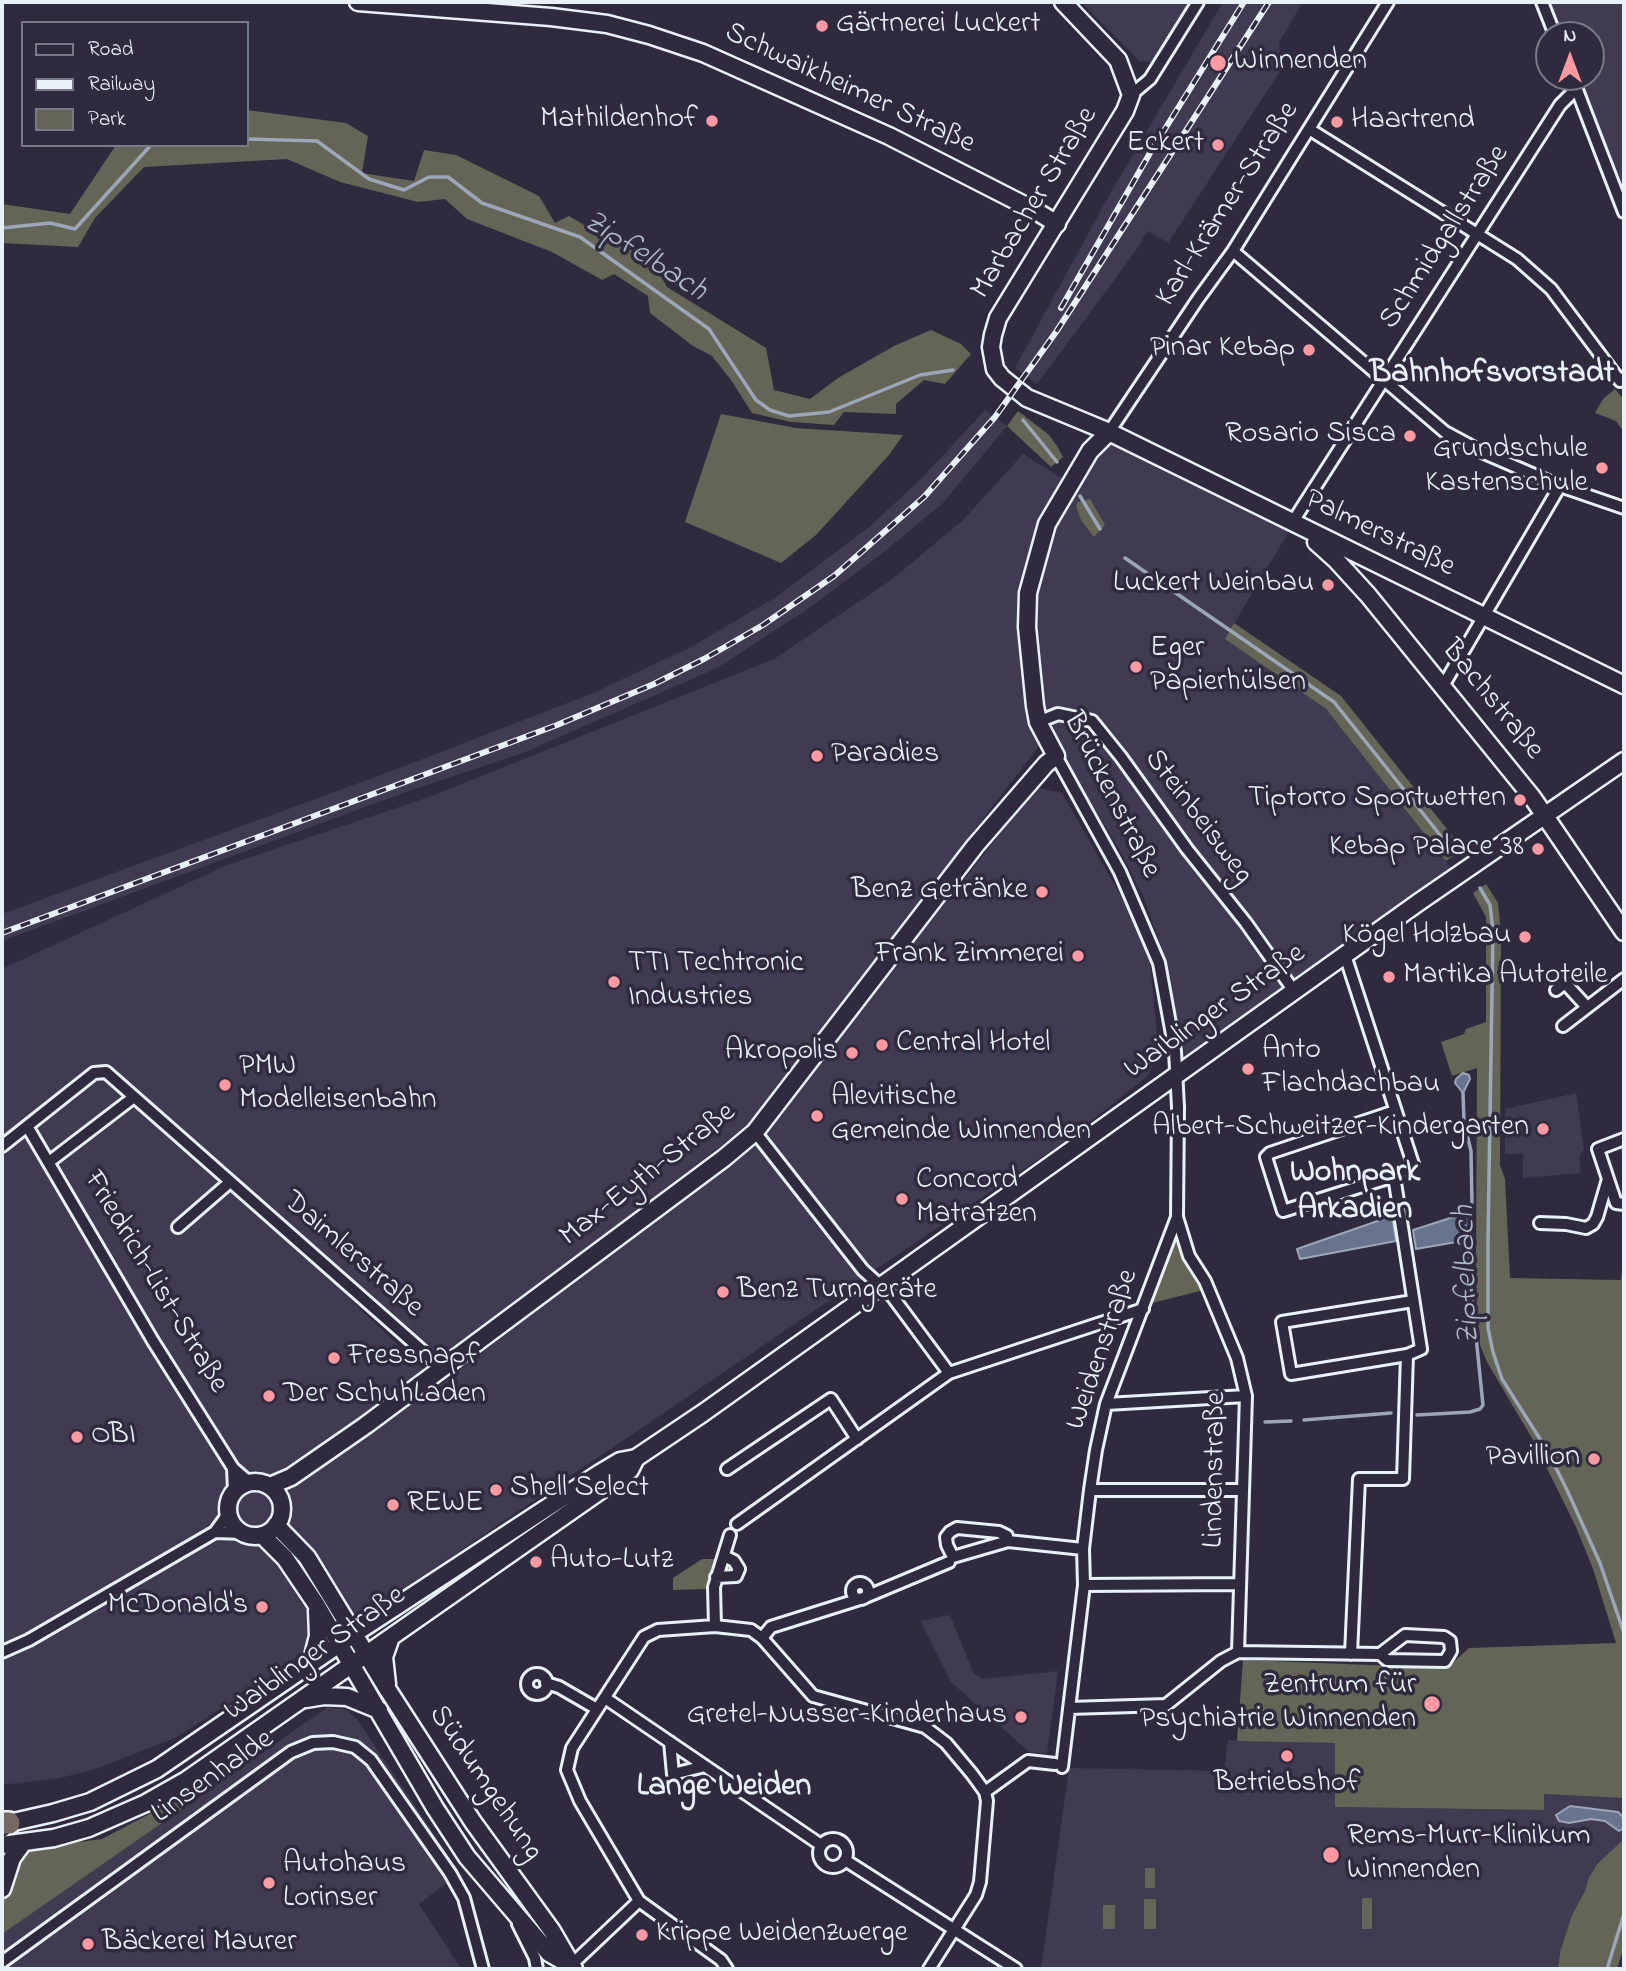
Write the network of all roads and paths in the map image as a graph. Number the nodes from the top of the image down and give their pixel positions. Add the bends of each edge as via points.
1 (358, 2) edge
2 (1063, 2) edge
3 (1198, 2) edge
4 (1388, 2) edge
5 (1542, 2) edge
6 (1549, 21) edge
7 (1569, 91) edge
8 (1578, 91) edge
9 (1131, 95) junction
10 (1309, 129) junction
11 (1624, 212) edge
12 (1057, 224) junction
13 (1479, 234) junction
14 (1233, 251) junction
15 (1385, 380) junction
16 (1622, 380) edge
17 (1109, 432) junction
18 (1560, 486) junction
19 (1624, 508) edge
20 (1292, 523) junction
21 (1485, 618) junction
22 (1624, 685) edge
23 (1443, 686) junction
24 (1038, 722) junction
25 (1056, 756) junction
26 (1624, 761) edge
27 (1546, 815) junction
28 (1624, 932) edge
29 (1345, 955) junction
30 (1624, 979) edge
31 (1556, 990) dead end
32 (1294, 991) junction
33 (1587, 1007) junction
34 (1563, 1026) dead end
35 (1177, 1076) junction
36 (134, 1097) junction
37 (1395, 1111) junction
38 (27, 1126) junction
39 (755, 1132) junction
40 (1624, 1139) edge
41 (2, 1146) edge
42 (49, 1162) junction
43 (1394, 1176) junction
44 (1608, 1179) junction
45 (230, 1182) junction
46 (1624, 1204) edge
47 (1177, 1217) junction
48 (1540, 1223) dead end
49 (178, 1227) dead end
50 (881, 1285) junction
51 (1413, 1301) junction
52 (1143, 1309) junction
53 (1407, 1355) junction
54 (442, 1368) junction
55 (949, 1373) junction
56 (1246, 1396) junction
57 (1106, 1404) junction
58 (857, 1439) junction
59 (636, 1458) junction
60 (233, 1468) junction
61 (727, 1469) dead end
62 (291, 1477) junction
63 (249, 1482) junction
64 (270, 1486) junction
65 (1090, 1490) junction
66 (1243, 1490) junction
67 (234, 1491) junction
68 (282, 1507) junction
69 (228, 1514) junction
70 (737, 1524) dead end
71 (276, 1525) junction
72 (215, 1532) junction
73 (243, 1533) junction
74 (261, 1535) junction
75 (730, 1535) dead end
76 (1008, 1541) junction
77 (1083, 1549) junction
78 (724, 1556) junction
79 (949, 1562) dead end
80 (716, 1577) junction
81 (1240, 1584) junction
82 (1084, 1585) junction
83 (316, 1604) junction
84 (715, 1626) junction
85 (354, 1634) junction
86 (391, 1637) junction
87 (762, 1638) junction
88 (340, 1644) junction
89 (2, 1652) edge
90 (1238, 1652) junction
91 (366, 1654) junction
92 (1351, 1654) junction
93 (1380, 1654) junction
94 (311, 1664) junction
95 (351, 1665) junction
96 (546, 1683) dead end
97 (388, 1690) junction
98 (605, 1698) junction
99 (300, 1700) junction
100 (1069, 1708) junction
101 (597, 1709) junction
102 (379, 1710) junction
103 (670, 1742) junction
104 (705, 1766) junction
105 (985, 1792) junction
106 (4, 1825) edge
107 (23, 1843) junction
108 (821, 1844) junction
109 (2, 1845) edge
110 (845, 1860) junction
111 (2, 1889) edge
112 (639, 1901) junction
113 (514, 1912) junction
114 (954, 1929) junction
115 (2, 1962) edge
116 (571, 1968) edge
117 (483, 1969) edge
118 (537, 1969) edge
119 (727, 1969) edge
120 (929, 1969) edge
121 (1016, 1969) edge

1 - 12 main road, Schwaikheimer Straße via 596,22 660,38 704,53 889,136
2 - 9 main road, Marbacher Straße via 1118,60
3 - 9 street via 1150,79
4 - 10 street, Karl-Krämer-Straße
5 - 6 street
7 - 13 street, Schmidgallstraße
8 - 11 street
9 - 12 main road, Marbacher Straße
10 - 13 street
10 - 14 street, Karl-Krämer-Straße
12 - 17 main road, Marbacher Straße via 998,318 993,335 995,369 1018,393
13 - 15 street, Schmidgallstraße
13 - 16 street via 1551,289
14 - 15 street
14 - 17 street, Karl-Krämer-Straße
15 - 18 street via 1445,432
15 - 20 street, Schmidgallstraße
17 - 20 main road, Palmerstraße
17 - 24 main road, Brückenstraße via 1093,446 1063,494 1035,560 1027,627
18 - 19 street
18 - 21 street
20 - 21 main road, Palmerstraße
20 - 23 main road, Bachstraße via 1336,560
21 - 22 main road, Palmerstraße
21 - 23 street
23 - 27 main road, Bachstraße
24 - 25 main road, Brückenstraße
24 - 32 street, Steinbeisweg via 1058,714 1092,721
25 - 35 street, Brückenstraße via 1120,872 1159,963
25 - 39 main road, Max-Eyth-Straße via 975,846
26 - 27 main road, Waiblinger Straße
27 - 28 main road, Bachstraße
27 - 29 main road, Waiblinger Straße
29 - 32 main road, Waiblinger Straße
29 - 37 street
30 - 33 street
31 - 33 street via 1565,983
32 - 35 main road, Waiblinger Straße
33 - 34 street
35 - 47 street, Weidenstraße
35 - 50 main road, Waiblinger Straße
36 - 38 street, Daimlerstraße via 100,1071
36 - 42 street
36 - 45 street, Daimlerstraße
37 - 43 street via 1413,1164
37 - 43 street via 1266,1157 1283,1211
38 - 41 street
38 - 42 street, Friedrich-List-Straße
39 - 50 street via 863,1270
39 - 54 main road, Max-Eyth-Straße
40 - 44 street via 1598,1149
42 - 60 street, Friedrich-List-Straße
43 - 51 street
44 - 46 street via 1616,1203
44 - 48 street via 1593,1224 1586,1228
45 - 49 street
45 - 54 street, Daimlerstraße
47 - 52 street, Weidenstraße
47 - 56 street, Lindenstraße via 1189,1256 1205,1281 1237,1358
50 - 55 street
50 - 59 main road, Waiblinger Straße
51 - 53 street via 1421,1349
51 - 53 street via 1282,1322 1291,1374
52 - 55 street
52 - 57 street, Weidenstraße
53 - 92 street via 1403,1479 1359,1479
54 - 62 main road, Max-Eyth-Straße
55 - 58 street
56 - 57 street
56 - 66 street, Lindenstraße
57 - 65 street, Weidenstraße
58 - 61 street via 831,1399
58 - 70 street
59 - 85 main road, Waiblinger Straße via 600,1472
59 - 86 main road, Waiblinger Straße via 630,1470
60 - 63 street, Friedrich-List-Straße
60 - 67 street, Friedrich-List-Straße
62 - 64 main road, Max-Eyth-Straße
62 - 68 main road
63 - 64 main road
63 - 67 main road
64 - 68 main road
65 - 66 street
65 - 77 street, Weidenstraße
66 - 81 street, Lindenstraße
67 - 69 main road, Friedrich-List-Straße
68 - 71 main road
69 - 72 street
69 - 73 main road
71 - 74 main road
71 - 85 main road via 307,1557
72 - 73 street
72 - 89 street
73 - 74 main road
74 - 83 main road via 285,1558
75 - 78 street
76 - 76 street via 953,1557 946,1537 957,1528 999,1532
76 - 77 street
77 - 82 street, Weidenstraße
78 - 80 street
78 - 80 street via 734,1560 739,1569 736,1576
79 - 87 street via 863,1598 771,1627
80 - 84 street
81 - 82 street
81 - 90 street, Lindenstraße
82 - 100 street, Weidenstraße
83 - 88 main road
83 - 94 main road via 318,1636
84 - 87 street via 751,1630
84 - 98 street via 658,1630 644,1637
85 - 88 main road, Waiblinger Straße
85 - 91 main road, Südumgehung
86 - 91 main road, Waiblinger Straße
86 - 97 main road via 384,1657
87 - 105 street via 813,1696 925,1727 946,1743
88 - 94 main road, Waiblinger Straße
88 - 95 main road, Südumgehung
90 - 92 street
90 - 100 street via 1166,1705
91 - 95 main road, Waiblinger Straße
91 - 97 main road, Südumgehung
92 - 93 street
93 - 93 street via 1387,1660 1445,1661 1450,1641 1405,1635
94 - 106 main road, Waiblinger Straße via 190,1748 126,1786 90,1802
95 - 99 main road, Waiblinger Straße
95 - 102 main road, Südumgehung
96 - 101 street
97 - 116 main road, Südumgehung via 478,1829 552,1931
98 - 101 street
98 - 103 street
99 - 102 main road via 347,1697
99 - 107 main road, Waiblinger Straße via 146,1804 89,1828
100 - 105 street, Weidenstraße via 1059,1766 1028,1761
101 - 112 street via 572,1748 567,1770
102 - 113 main road, Südumgehung via 467,1857
103 - 104 street
103 - 104 street via 673,1774
104 - 108 street
105 - 114 street via 980,1882
107 - 109 main road, Waiblinger Straße
107 - 111 main road via 12,1858
108 - 110 street via 840,1840 846,1847
108 - 110 street via 819,1856 825,1865 837,1866
110 - 114 street
112 - 116 street
112 - 119 street
113 - 116 main road, Südumgehung via 550,1953
113 - 118 street, Südumgehung
114 - 120 street
114 - 121 street
115 - 117 street, Linsenhalde via 291,1752 313,1743 333,1742 355,1747 371,1760 444,1865 464,1898

